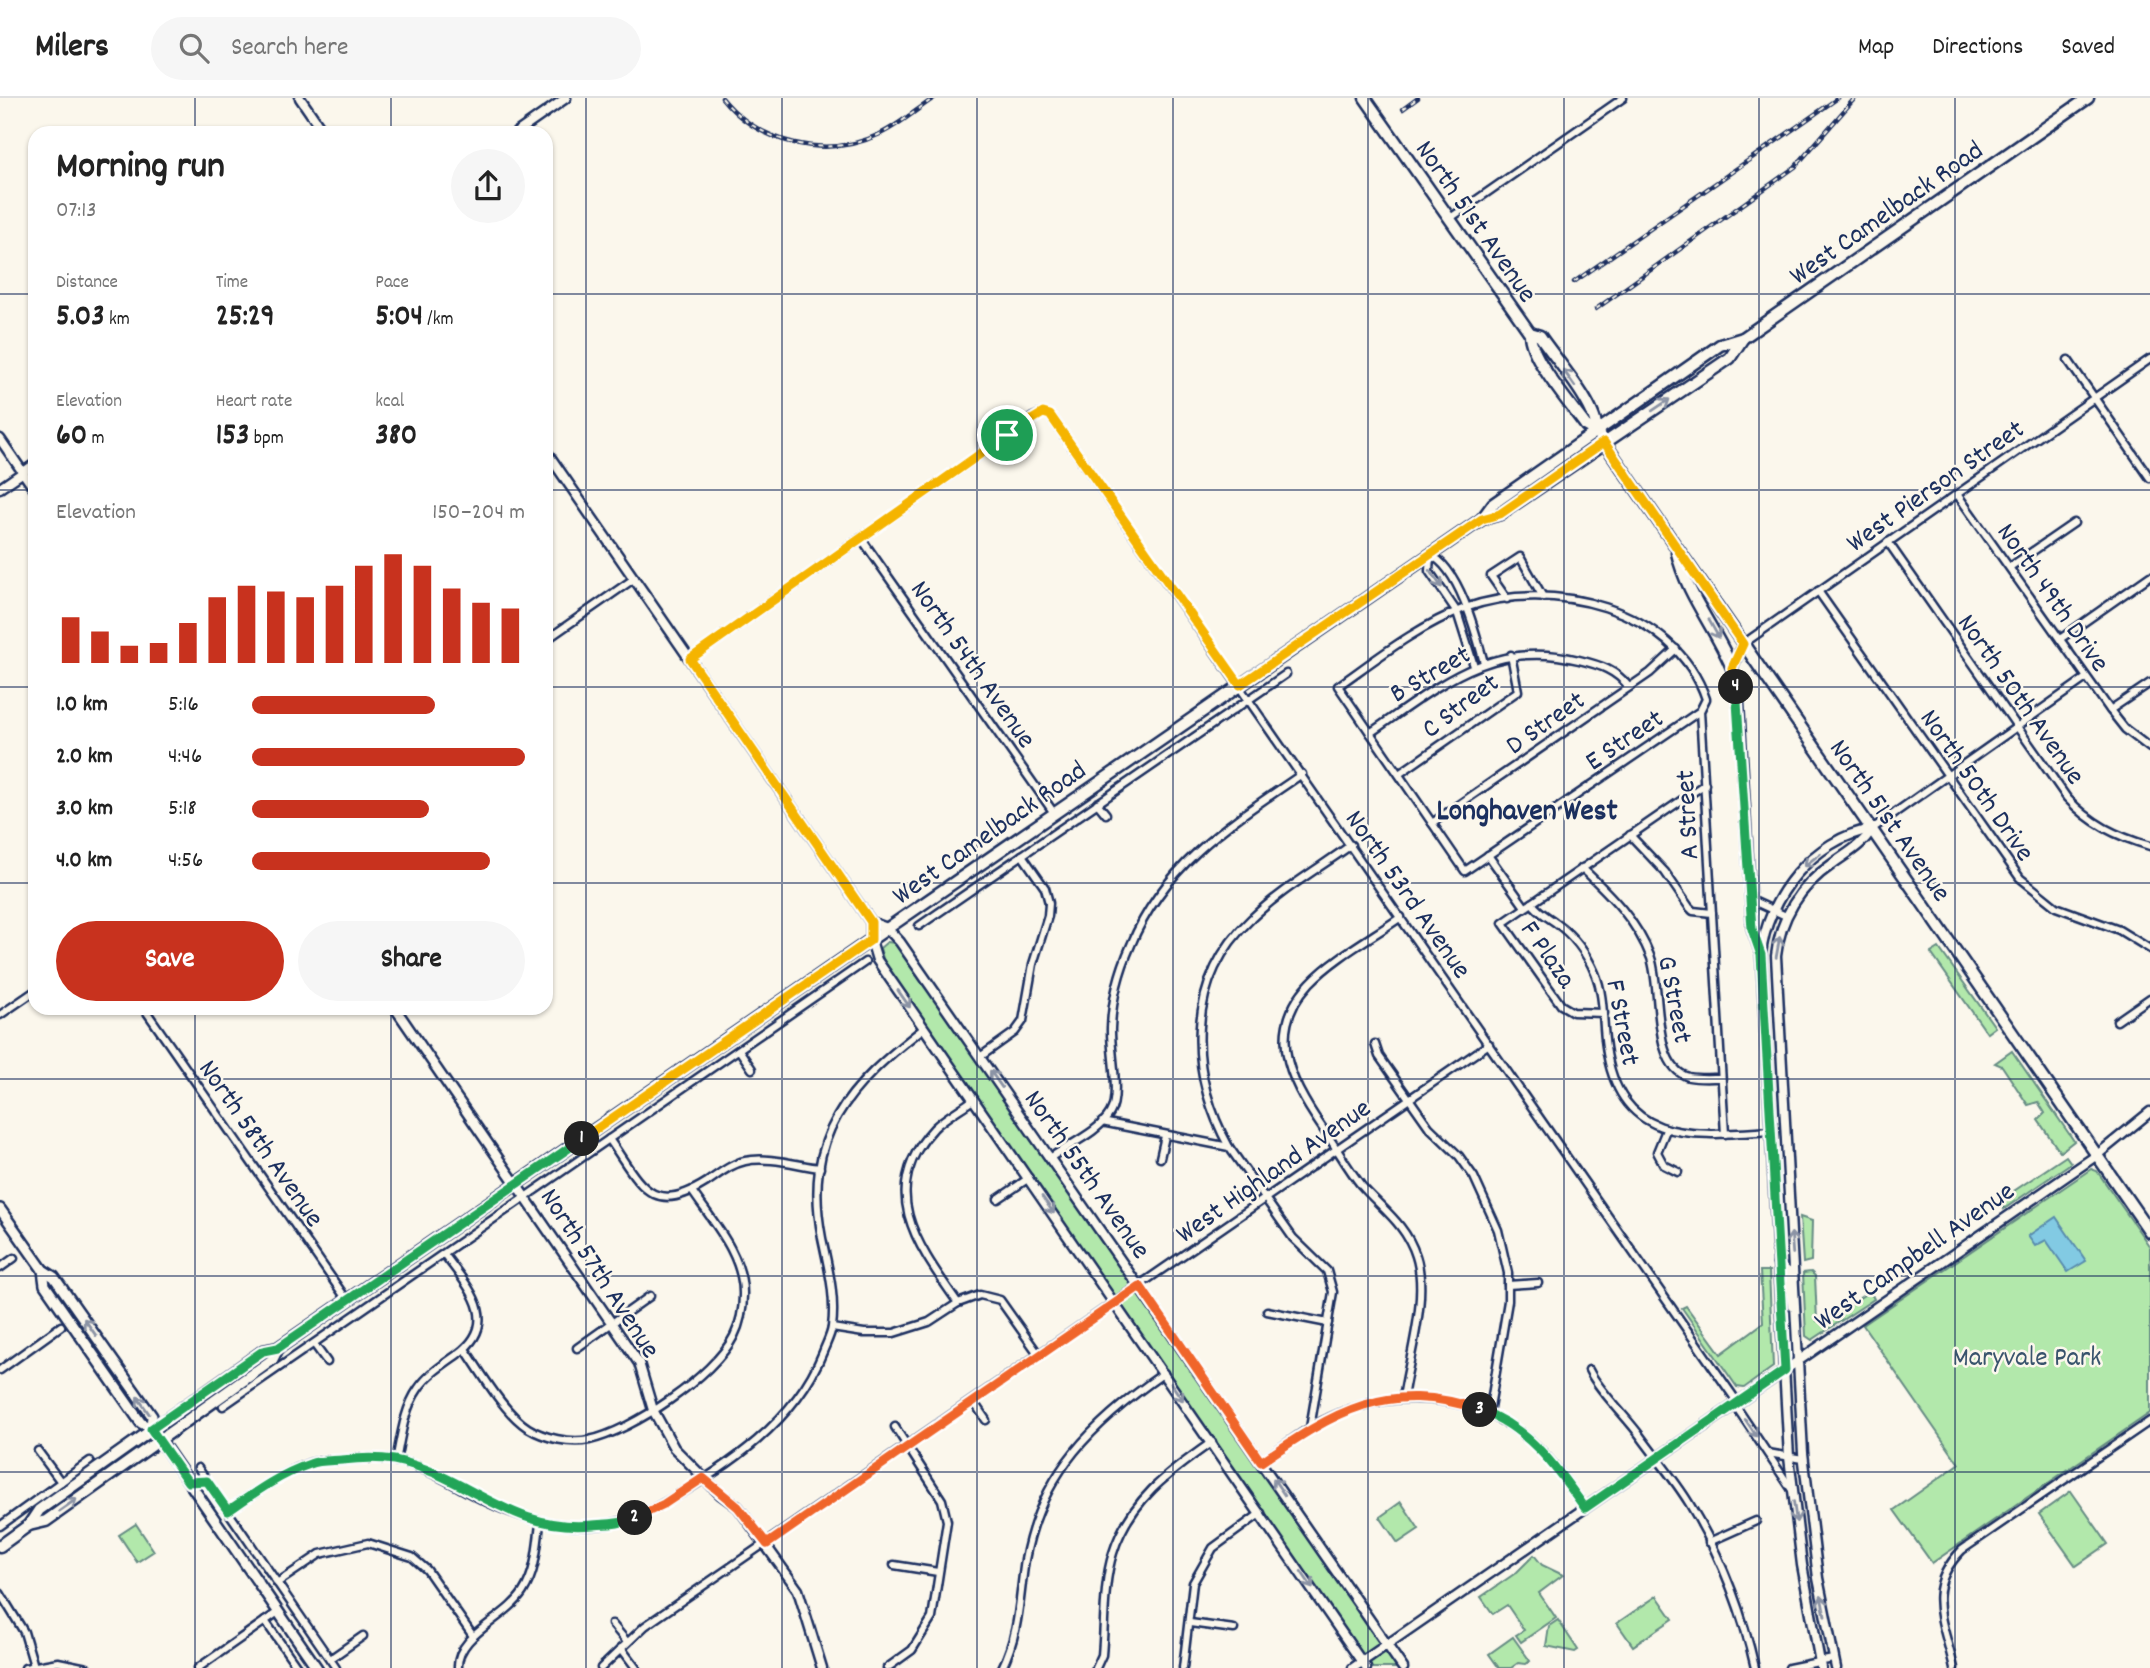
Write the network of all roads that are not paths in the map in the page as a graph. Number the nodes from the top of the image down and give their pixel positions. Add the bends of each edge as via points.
1 (300, 98) edge
2 (566, 98) edge
3 (1366, 98) edge
4 (1623, 98) edge
5 (2088, 98) edge
6 (319, 126) edge
7 (526, 126) edge
8 (1449, 219) junction
9 (1743, 338) junction
10 (2150, 359) edge
11 (2068, 360) dead end
12 (2095, 398) junction
13 (1597, 432) junction
14 (0, 439) edge
15 (1604, 442) junction
16 (553, 461) edge
17 (28, 469) edge
18 (23, 472) junction
19 (2150, 478) edge
20 (28, 480) edge
21 (0, 488) edge
22 (1957, 494) junction
23 (1482, 519) junction
24 (2074, 523) dead end
25 (861, 538) junction
26 (1888, 542) junction
27 (1676, 546) junction
28 (1430, 555) junction
29 (2010, 567) junction
30 (2150, 576) edge
31 (635, 578) junction
32 (1818, 591) junction
33 (1543, 597) junction
34 (1507, 599) junction
35 (1466, 608) junction
36 (1457, 612) junction
37 (553, 634) edge
38 (2060, 639) junction
39 (1743, 644) junction
40 (1676, 649) junction
41 (1511, 655) junction
42 (690, 659) junction
43 (1484, 663) junction
44 (1474, 666) junction
45 (1732, 668) junction
46 (1286, 674) dead end
47 (2087, 678) junction
48 (2150, 683) edge
49 (1240, 685) junction
50 (1629, 687) junction
51 (1250, 699) junction
52 (1700, 710) junction
53 (2110, 710) junction
54 (2017, 726) junction
55 (1370, 733) junction
56 (2150, 748) edge
57 (1399, 774) junction
58 (1302, 775) junction
59 (1947, 776) junction
60 (1705, 784) junction
61 (1097, 803) junction
62 (1054, 813) junction
63 (1106, 814) dead end
64 (1432, 823) junction
65 (1871, 829) junction
66 (1630, 835) junction
67 (1351, 845) junction
68 (2150, 846) edge
69 (1022, 855) junction
70 (1488, 855) junction
71 (1582, 868) junction
72 (1751, 900) junction
73 (1529, 905) junction
74 (1771, 910) junction
75 (1712, 913) junction
76 (1786, 916) junction
77 (1401, 917) junction
78 (871, 922) junction
79 (919, 926) dead end
80 (887, 928) junction
81 (871, 940) junction
82 (2150, 949) edge
83 (1761, 955) junction
84 (865, 962) dead end
85 (1023, 962) dead end
86 (1033, 964) junction
87 (28, 995) edge
88 (2150, 998) edge
89 (1604, 1013) junction
90 (0, 1015) edge
91 (149, 1015) edge
92 (400, 1015) edge
93 (2117, 1021) dead end
94 (925, 1028) junction
95 (1375, 1044) dead end
96 (1489, 1044) junction
97 (738, 1050) junction
98 (980, 1057) junction
99 (752, 1069) dead end
100 (1721, 1078) junction
101 (974, 1099) junction
102 (1409, 1099) junction
103 (2150, 1112) edge
104 (1102, 1122) junction
105 (1665, 1130) junction
106 (1771, 1131) junction
107 (1725, 1134) junction
108 (1165, 1136) junction
109 (609, 1139) junction
110 (1229, 1147) junction
111 (1337, 1149) junction
112 (2097, 1155) junction
113 (1050, 1158) junction
114 (1160, 1158) dead end
115 (820, 1168) junction
116 (1678, 1172) dead end
117 (1028, 1178) junction
118 (517, 1183) junction
119 (692, 1191) junction
120 (527, 1196) junction
121 (998, 1199) dead end
122 (1266, 1199) junction
123 (0, 1209) edge
124 (1789, 1211) junction
125 (1776, 1223) junction
126 (2150, 1232) edge
127 (444, 1254) junction
128 (14, 1258) dead end
129 (1778, 1264) junction
130 (0, 1268) edge
131 (1538, 1283) dead end
132 (1508, 1284) junction
133 (1140, 1286) junction
134 (650, 1296) dead end
135 (346, 1300) junction
136 (958, 1303) junction
137 (1115, 1303) junction
138 (1267, 1311) dead end
139 (1796, 1319) junction
140 (613, 1323) junction
141 (1328, 1323) junction
142 (61, 1326) dead end
143 (832, 1328) junction
144 (314, 1343) junction
145 (278, 1348) junction
146 (577, 1348) dead end
147 (465, 1349) junction
148 (1039, 1355) junction
149 (1800, 1360) junction
150 (327, 1362) dead end
151 (0, 1370) edge
152 (1589, 1370) dead end
153 (1785, 1370) junction
154 (1164, 1373) junction
155 (233, 1394) junction
156 (1404, 1398) junction
157 (973, 1401) junction
158 (1736, 1404) junction
159 (223, 1406) dead end
160 (653, 1410) junction
161 (1489, 1413) junction
162 (986, 1420) dead end
163 (2150, 1421) edge
164 (895, 1427) dead end
165 (1310, 1427) junction
166 (151, 1429) junction
167 (160, 1440) junction
168 (1212, 1443) junction
169 (907, 1447) junction
170 (38, 1451) dead end
171 (1767, 1452) junction
172 (1789, 1457) junction
173 (1803, 1458) junction
174 (1657, 1459) junction
175 (90, 1461) dead end
176 (396, 1461) junction
177 (1261, 1462) junction
178 (198, 1468) dead end
179 (81, 1473) junction
180 (703, 1478) junction
181 (207, 1481) junction
182 (61, 1482) junction
183 (188, 1482) junction
184 (1792, 1490) junction
185 (1585, 1508) junction
186 (228, 1511) junction
187 (1261, 1513) junction
188 (1756, 1521) dead end
189 (540, 1524) junction
190 (29, 1525) junction
191 (0, 1526) edge
192 (1709, 1542) junction
193 (767, 1544) junction
194 (0, 1546) edge
195 (894, 1566) dead end
196 (938, 1572) junction
197 (277, 1583) junction
198 (0, 1593) edge
199 (278, 1612) junction
200 (265, 1621) junction
201 (1190, 1623) junction
202 (612, 1624) dead end
203 (1234, 1629) dead end
204 (363, 1636) dead end
205 (473, 1636) junction
206 (624, 1645) junction
207 (1386, 1645) junction
208 (330, 1659) junction
209 (1835, 1663) edge
210 (34, 1665) junction
211 (1364, 1665) edge
212 (1820, 1665) edge
213 (25, 1668) edge
214 (87, 1668) edge
215 (198, 1668) edge
216 (298, 1668) edge
217 (317, 1668) edge
218 (336, 1668) edge
219 (458, 1668) edge
220 (601, 1668) edge
221 (636, 1668) edge
222 (822, 1668) edge
223 (887, 1668) edge
224 (1002, 1668) edge
225 (1096, 1668) edge
226 (1183, 1668) edge
227 (1353, 1668) edge
228 (1403, 1668) edge
229 (1755, 1668) edge
230 (1789, 1668) edge
231 (1954, 1668) edge

1 - 6 street
2 - 7 street
3 - 8 main road, North 51st Avenue
4 - 8 street
5 - 9 main road, West Camelback Road
8 - 13 main road, North 51st Avenue via 1530,333 1529,344 1549,374 1586,426
9 - 13 main road, West Camelback Road via 1720,345
15 -> 9 main road, West Camelback Road via 1730,358
10 - 12 street, West Pierson Street
11 - 12 street
12 - 19 street
12 - 22 street, West Pierson Street
13 - 15 main road, North 51st Avenue
13 - 23 main road, West Camelback Road via 1493,504
14 - 18 street
15 - 23 main road, West Camelback Road via 1500,514
15 - 27 main road, North 51st Avenue
16 - 31 street
17 - 18 street
18 - 20 street
18 - 21 street
22 - 26 street, West Pierson Street
22 - 29 street, North 49th Drive
23 - 28 main road, West Camelback Road
24 - 29 street
25 - 42 street
25 - 49 street, North 53rd Avenue via 1043,413 1050,415
25 - 62 street, North 54th Avenue
26 - 32 street, West Pierson Street
26 - 54 street, North 50th Avenue
27 - 39 main road, North 51st Avenue
27 -> 45 main road via 1684,578
28 - 35 street via 1443,561
28 -> 36 street via 1429,571
28 - 49 main road, West Camelback Road
29 - 38 street, North 49th Drive
30 - 38 street
31 - 37 street
31 - 42 street
32 - 39 street, West Pierson Street
32 - 59 street, North 50th Drive
33 - 34 street, A Street
33 - 34 street via 1520,557 1491,576
33 - 40 street, A Street via 1621,612
34 - 35 street, A Street
35 - 36 street, A Street
35 - 43 street
36 - 44 street
36 - 55 street, A Street via 1419,630 1338,686
38 - 47 street, North 49th Drive
39 - 45 street
39 - 65 main road, North 51st Avenue
40 - 50 street, D Street
40 - 52 street, A Street via 1703,690 1706,699
41 - 43 street, B Street
41 - 50 street, B Street via 1549,654 1587,662 1616,673
41 - 57 street, C Street via 1518,691
42 - 78 street
43 - 44 street, B Street
44 - 55 street, B Street
45 - 72 street via 1739,703
46 - 51 street, West Camelback Road
47 - 53 street, North 49th Drive
47 - 54 street
48 - 53 street
49 - 51 street, North 53rd Avenue
49 - 62 main road, West Camelback Road
50 - 64 street, D Street
51 - 58 street, North 53rd Avenue
51 - 61 street, West Camelback Road
52 - 60 street, A Street
52 - 70 street, E Street
53 - 56 street, North 49th Drive
54 - 59 street
54 - 68 street, North 50th Avenue via 2085,817 2104,830
55 - 57 street
57 - 64 street
58 - 67 street, North 53rd Avenue
58 - 104 street via 1196,851 1146,914 1116,989 1111,1028 1115,1100
59 - 65 street
59 - 82 street, North 50th Drive via 2020,878 2038,895 2086,921 2119,930
60 - 66 street
60 - 75 street, A Street
61 - 63 street, West Camelback Road
61 - 69 street, West Camelback Road
62 - 80 main road, West Camelback Road
64 - 70 street, E Street via 1465,871
65 -> 74 street via 1855,831 1812,860 1787,884
65 - 76 street via 1864,843 1814,877
65 - 112 main road, North 51st Avenue
66 - 71 street
66 - 75 street via 1693,911
67 - 77 street, North 53rd Avenue
67 - 110 street via 1250,920 1227,949 1210,983 1200,1019 1198,1058 1210,1110
69 - 79 street, West Camelback Road
69 - 86 street via 1045,888 1049,903
70 - 73 street, F Street
71 - 73 street
71 - 100 street, G Street via 1619,905 1647,950 1658,984 1663,1049 1669,1061 1689,1077
72 - 74 street
72 - 83 street via 1754,941
73 - 89 street, F Street via 1564,930 1582,951 1598,982
73 - 89 street, F Plaza via 1503,923 1560,1005 1573,1012
74 - 76 street
74 - 83 street
75 - 100 street, A Street
124 -> 76 street via 1776,970
77 - 96 street, North 53rd Avenue
77 - 111 street via 1319,975 1301,993 1289,1019 1286,1052 1290,1075
78 - 80 street
78 - 81 street, North 55th Avenue
80 - 81 main road, West Camelback Road
80 - 98 street, North 55th Avenue
81 -> 94 street, North 55th Avenue via 877,960
81 - 118 main road, West Camelback Road
83 - 106 street
84 - 97 street, West Camelback Road
85 - 86 street
86 - 98 street via 1020,1026
87 - 90 street
88 - 93 street
89 - 105 street, F Street via 1609,1065 1619,1091 1632,1107
91 - 135 street, North 58th Avenue
92 - 118 street, North 57th Avenue
94 - 101 street, North 55th Avenue
94 - 115 street via 860,1081 827,1135
95 - 102 street
96 - 102 street, West Highland Avenue
96 - 158 street, North 53rd Avenue
97 - 99 street
97 - 109 street, West Camelback Road
113 -> 98 street, North 55th Avenue
100 - 107 street, A Street
101 - 117 street, North 55th Avenue
101 - 136 street via 936,1126 921,1144 907,1174 905,1209 912,1230
102 - 111 street, West Highland Avenue
102 - 132 street via 1482,1190 1498,1230
103 - 112 street, West Campbell Avenue
104 - 108 street
104 - 113 street
105 - 107 street, F Street via 1697,1136
105 - 116 street via 1657,1152 1664,1166
106 - 107 street, F Street
106 - 125 street
108 - 110 street
108 - 114 street
109 - 119 street via 651,1194 678,1198
109 - 120 street, West Camelback Road
110 - 122 street
111 - 122 street, West Highland Avenue
111 - 156 street via 1362,1186 1399,1222 1417,1256 1419,1299
112 - 126 main road, North 51st Avenue
112 - 149 street, West Campbell Avenue
113 - 133 street, North 55th Avenue
115 - 119 street via 747,1160
115 - 143 street via 818,1212 832,1275
117 - 121 street
117 -> 137 street, North 55th Avenue
118 - 120 street, North 57th Avenue
118 - 135 main road, West Camelback Road
119 - 160 street via 730,1246 740,1271 741,1314 734,1337 708,1369
120 - 127 street, West Camelback Road
120 - 140 street, North 57th Avenue
122 - 133 street, West Highland Avenue
122 - 141 street via 1293,1238 1330,1277 1333,1292
123 - 166 main road via 43,1270 45,1285 141,1423
124 - 125 street
139 -> 124 street
125 - 129 street
127 - 144 street, West Camelback Road
127 - 147 street via 479,1306 479,1328
128 - 130 street
129 - 139 street via 1786,1271
129 - 153 street
131 - 132 street
132 - 161 street
133 - 137 street, West Highland Avenue
133 - 177 street, North 55th Avenue
134 - 140 street
135 - 145 main road, West Camelback Road
136 - 143 street via 929,1322 894,1333
136 - 148 street via 980,1295 1000,1300
137 - 148 street, West Highland Avenue
137 - 154 street, North 55th Avenue
138 - 141 street
139 - 149 street
140 - 146 street
140 - 160 street, North 57th Avenue via 639,1363
141 - 165 street
142 - 151 street
143 - 180 street via 815,1372 787,1414
144 - 150 street
144 - 155 street, West Camelback Road
145 - 155 main road, West Camelback Road via 272,1360
145 - 166 main road, West Camelback Road via 263,1351
147 - 160 street via 526,1427 546,1435 589,1440
147 - 176 street via 433,1372 413,1397
148 - 157 street, West Highland Avenue
149 - 153 street, West Campbell Avenue
149 - 173 street
152 - 174 street
153 - 158 street, West Campbell Avenue
153 - 172 street
154 -> 168 street, North 55th Avenue
154 - 224 street via 1102,1419 1074,1449 1055,1479 1028,1547 1017,1630
155 - 159 street, West Camelback Road
155 - 167 main road, West Camelback Road
156 - 161 street via 1447,1401
156 - 165 street via 1357,1406
157 - 162 street
157 - 169 street, West Highland Avenue
158 -> 171 street, North 53rd Avenue
158 - 174 street, West Campbell Avenue
160 - 180 street, North 57th Avenue via 680,1457
161 - 185 street via 1539,1449
163 - 231 street via 1950,1562 1940,1584 1938,1604
164 - 169 street
165 - 177 street
166 - 167 main road
166 - 179 main road, West Camelback Road
167 - 183 main road
190 -> 167 main road, West Camelback Road via 46,1521
168 - 187 street, North 55th Avenue
168 - 225 street via 1152,1487 1127,1520 1112,1554 1102,1655
169 - 193 street, West Highland Avenue
169 - 196 street via 942,1500 947,1521
170 - 182 street
171 - 172 street
171 - 184 street, North 53rd Avenue
172 - 173 street
172 - 184 street
209 -> 173 street via 1818,1578
174 - 185 street, West Campbell Avenue
174 - 192 street
175 - 179 street, West Camelback Road
176 - 186 street via 369,1457 312,1462 272,1481
176 - 189 street via 438,1475
207 -> 177 street, North 55th Avenue
178 - 181 street
179 - 182 street, West Camelback Road
179 - 190 main road, West Camelback Road via 39,1510
180 - 189 street via 626,1522 579,1527
180 - 193 street, North 57th Avenue via 738,1507
181 - 183 street
181 - 186 street
182 - 191 street, West Camelback Road
183 - 199 main road
184 -> 212 street
185 - 207 street, West Campbell Avenue
186 - 197 street
187 - 201 street via 1208,1556 1193,1583
187 -> 211 street, North 55th Avenue
188 - 192 street
189 - 205 street via 536,1561 525,1589 498,1620
190 - 194 main road, West Camelback Road
192 - 229 street via 1744,1620
193 - 206 street, West Highland Avenue
193 - 222 street, North 57th Avenue via 798,1590
195 - 196 street
196 - 223 street via 932,1618 924,1634 912,1650
197 - 205 street via 320,1555 368,1543 412,1558 427,1570
197 - 208 street
198 - 210 street via 24,1632
199 - 200 street
199 - 217 main road
200 - 215 street
200 - 216 street
201 - 203 street
201 - 226 street
202 - 206 street
204 - 208 street
205 - 219 street via 457,1658
206 - 220 street, West Highland Avenue
206 - 221 street
207 - 211 street, West Campbell Avenue
207 - 228 street, North 55th Avenue
208 - 218 street
209 - 212 street
210 - 213 street
210 - 214 street via 58,1662
211 - 227 street, West Campbell Avenue
212 - 230 street

